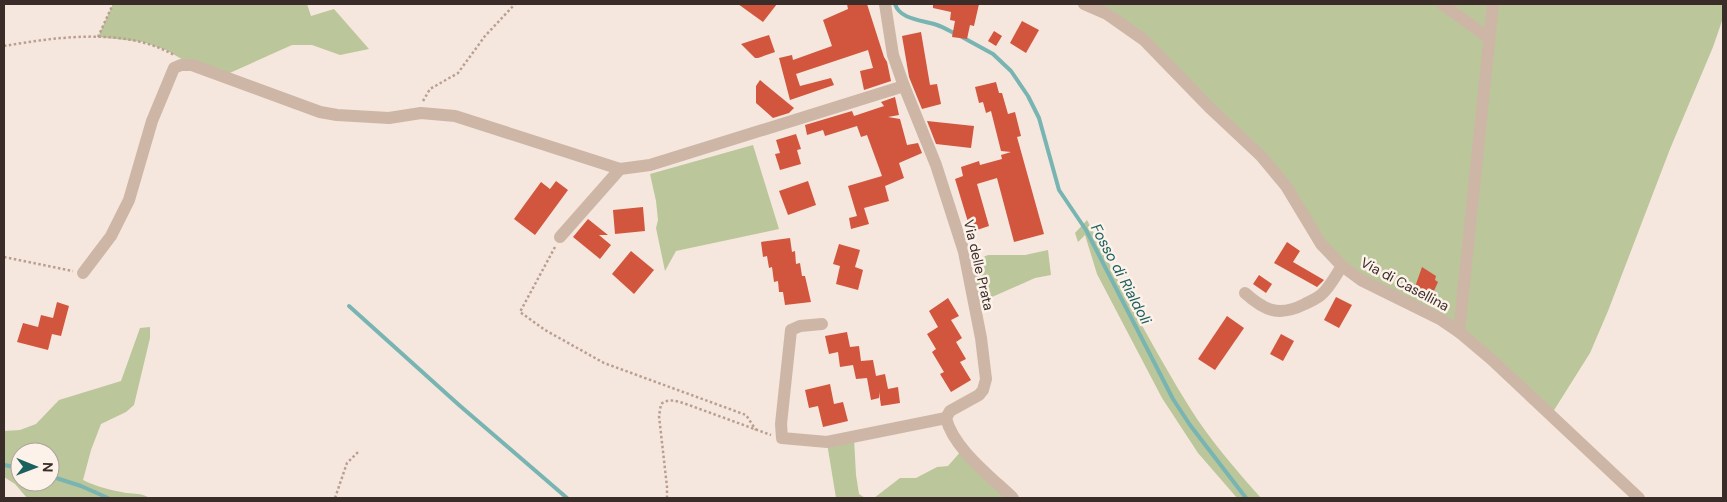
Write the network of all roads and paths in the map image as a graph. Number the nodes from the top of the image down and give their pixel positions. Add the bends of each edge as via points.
1 (114, 4) edge
2 (515, 4) edge
3 (885, 4) edge
4 (1084, 4) edge
5 (1442, 4) edge
6 (1493, 4) edge
7 (98, 37) junction
8 (1489, 38) junction
9 (4, 46) edge
10 (175, 55) dead end
11 (904, 86) junction
12 (421, 113) junction
13 (620, 168) junction
14 (560, 237) joint
15 (4, 257) edge
16 (1342, 266) junction
17 (83, 273) joint
18 (1245, 293) dead end
19 (822, 324) dead end
20 (1460, 332) junction
21 (946, 418) junction
22 (756, 430) junction
23 (782, 438) junction
24 (359, 451) dead end
25 (335, 498) edge
26 (667, 498) edge
27 (1013, 498) edge
28 (1639, 498) edge

1 - 7 path
2 - 12 path via 485,36 458,73 430,89
3 - 11 street, Via delle Prata via 893,55
4 - 16 street, Via di Casellina via 1107,14 1144,40 1261,156 1286,186 1321,244
5 - 8 street
6 - 8 street
7 - 9 path via 48,38
7 - 10 path via 143,42
8 - 20 street
11 - 13 street via 650,165
11 - 21 street, Via delle Prata via 936,165 964,252 981,338 986,379 983,390 950,411
12 - 13 street via 455,116
12 - 17 street via 390,118 320,112 192,65 174,68 152,121 129,200 111,236
13 - 14 street
14 - 22 path via 520,312 604,363 746,415
15 - 17 path
16 - 18 street via 1322,294 1294,309 1269,310
16 - 20 street, Via di Casellina via 1361,280
19 - 23 street via 791,330
20 - 28 street, Via di Casellina
21 - 23 street via 827,442
21 - 27 street via 948,427 963,448
22 - 23 path
22 - 26 path via 686,404 666,400 661,404 659,416
24 - 25 path via 347,463

